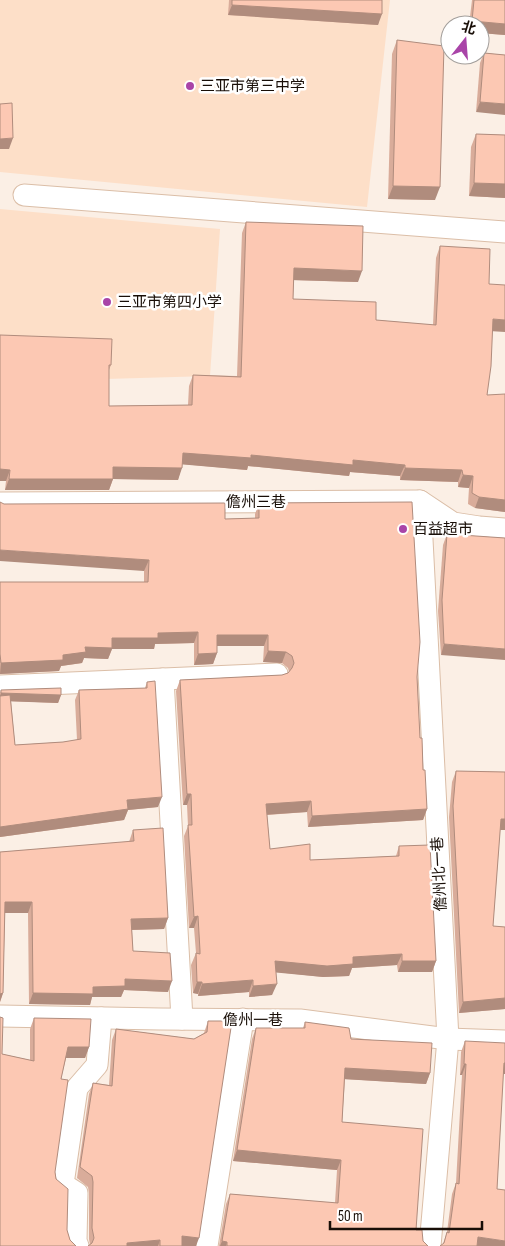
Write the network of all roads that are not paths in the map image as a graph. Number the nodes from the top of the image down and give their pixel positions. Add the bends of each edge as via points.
1 (24, 195) dead end
2 (505, 232) edge
3 (420, 501) junction
4 (0, 503) edge
5 (505, 529) edge
6 (277, 674) edge
7 (163, 679) junction
8 (0, 686) edge
9 (0, 1016) edge
10 (101, 1018) junction
11 (182, 1019) junction
12 (243, 1020) junction
13 (448, 1039) junction
14 (505, 1041) edge
15 (78, 1246) edge
16 (207, 1246) edge
17 (430, 1246) edge

1 - 2 street
3 - 4 street, 儋州三巷
3 - 5 street via 453,523
3 - 13 street, 儋州北一巷
6 - 7 street
7 - 8 street
7 - 11 street
9 - 10 street, 儋州一巷
10 - 11 street, 儋州一巷
10 - 15 street via 97,1065 77,1088 63,1184 77,1193
11 - 12 street, 儋州一巷
12 - 13 street, 儋州一巷 via 300,1020
12 - 16 street
13 - 14 street, 儋州一巷
13 - 17 street, 儋州北一巷

